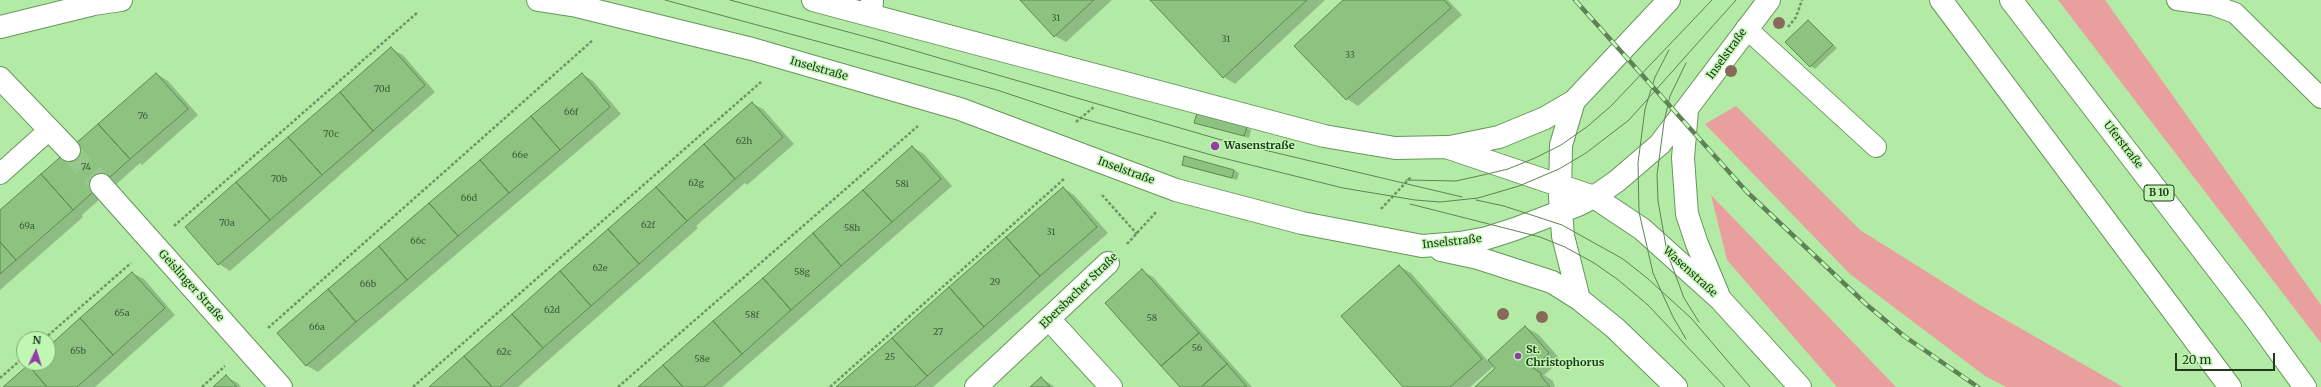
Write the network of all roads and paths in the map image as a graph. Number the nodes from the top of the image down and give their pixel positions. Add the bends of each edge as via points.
1 (121, 0) edge
2 (538, 0) edge
3 (813, 0) edge
4 (1669, 0) edge
5 (1769, 0) edge
6 (1941, 0) edge
7 (2011, 0) edge
8 (2177, 0) edge
9 (872, 7) edge
10 (418, 12) dead end
11 (0, 27) edge
12 (1746, 28) junction
13 (598, 36) dead end
14 (0, 78) edge
15 (766, 78) dead end
16 (2321, 98) edge
17 (1574, 101) junction
18 (1096, 104) dead end
19 (1687, 110) junction
20 (922, 123) dead end
21 (1072, 127) dead end
22 (49, 130) junction
23 (1446, 147) junction
24 (1876, 147) dead end
25 (69, 150) tunnel mouth
26 (1088, 168) junction
27 (0, 174) edge
28 (1412, 176) dead end
29 (1560, 184) junction
30 (101, 185) tunnel mouth
31 (1176, 190) junction
32 (1594, 197) junction
33 (1560, 212) junction
34 (1385, 214) dead end
35 (1137, 234) junction
36 (153, 244) junction
37 (1422, 246) junction
38 (1108, 263) joint
39 (1579, 299) junction
40 (1720, 299) junction
41 (1049, 319) junction
42 (53, 331) edge
43 (246, 348) junction
44 (16, 364) edge
45 (0, 378) edge
46 (202, 387) edge
47 (281, 387) edge
48 (413, 387) edge
49 (618, 387) edge
50 (830, 387) edge
51 (976, 387) edge
52 (1111, 387) edge
53 (1676, 387) edge
54 (1800, 387) edge
55 (2230, 387) edge
56 (2305, 387) edge

1 - 11 main road
2 - 26 main road, Inselstraße via 578,6 752,49 960,110
3 - 9 main road
4 - 17 main road
5 - 12 main road, Inselstraße
6 - 55 main road
7 - 56 main road, Uferstraße / B 10
8 - 16 lane via 2213,5 2235,13
9 - 23 main road, Wasenstraße via 1310,132 1394,148
10 - 36 path
12 - 19 main road, Inselstraße
12 - 24 lane
13 - 43 path
14 - 22 main road
15 - 48 path
17 - 23 main road via 1545,118 1499,137 1478,143
17 - 29 main road via 1561,145
18 - 21 path
19 - 32 main road, Inselstraße via 1660,144
19 - 40 main road via 1683,158 1687,214
20 - 49 path
22 - 25 main road
22 - 27 lane
23 - 29 main road, Wasenstraße
26 - 31 main road, Inselstraße
26 - 35 path
26 - 50 path via 1066,177
28 - 34 path via 1378,213
29 - 32 main road, Wasenstraße
29 - 33 main road
30 - 36 main road, Geislinger Straße
31 - 35 path, Ebersbacher Straße
31 - 37 main road, Inselstraße via 1302,223
32 - 33 main road, Inselstraße
32 - 40 main road, Wasenstraße via 1642,229
33 - 37 main road, Inselstraße via 1487,238
33 - 39 main road
35 - 38 path, Ebersbacher Straße
36 - 42 path
36 - 43 main road, Geislinger Straße
37 - 39 main road via 1478,258 1552,282
38 - 41 main road, Ebersbacher Straße
39 - 53 main road via 1615,328
40 - 54 main road, Wasenstraße
41 - 51 main road, Ebersbacher Straße
41 - 52 main road
43 - 46 path
43 - 47 main road, Geislinger Straße
44 - 45 path

